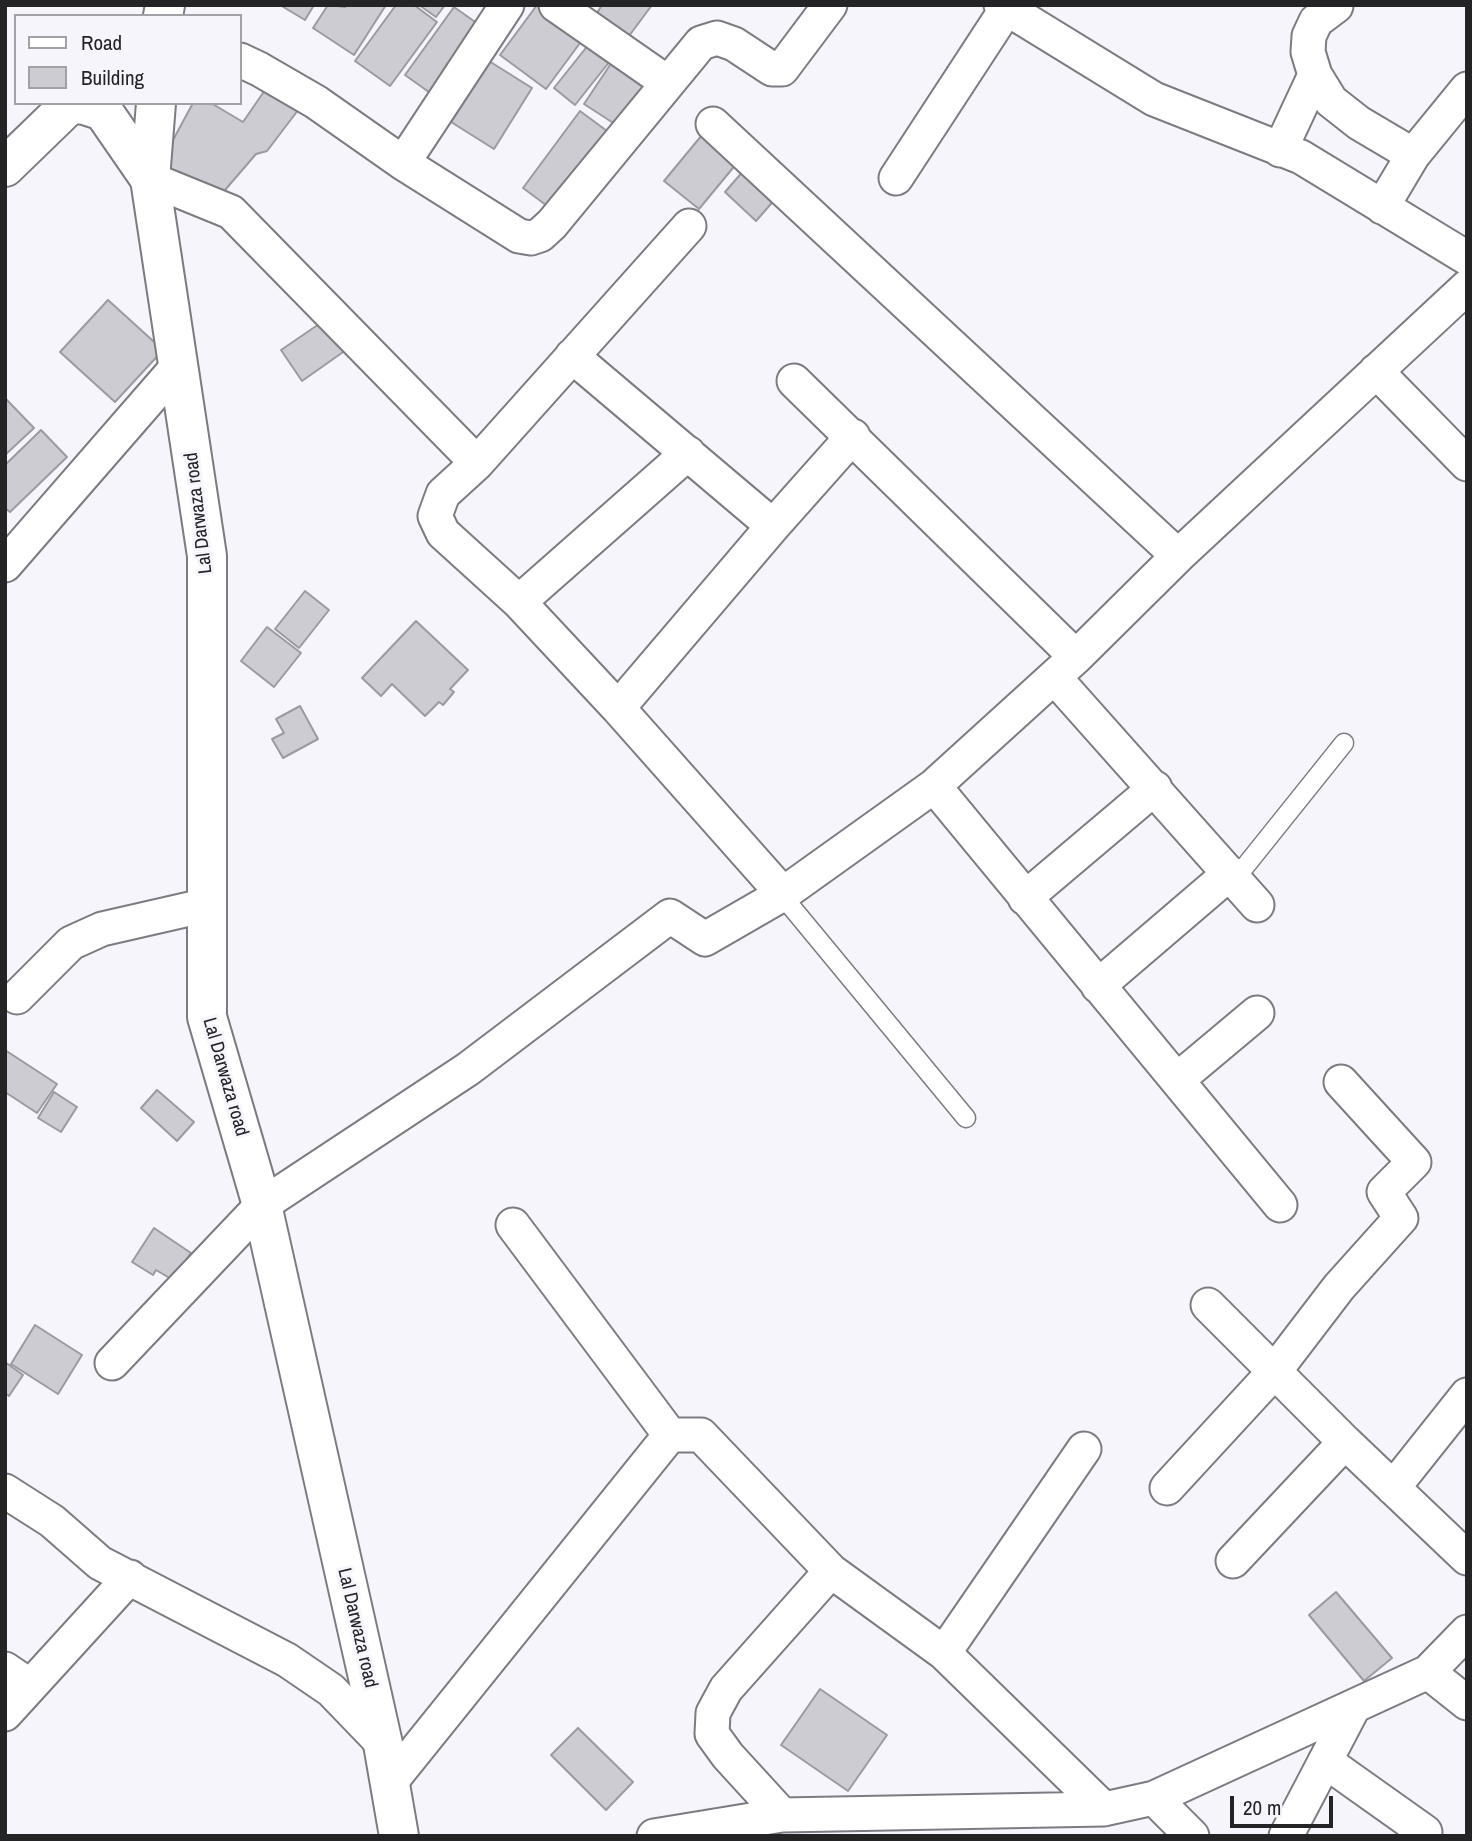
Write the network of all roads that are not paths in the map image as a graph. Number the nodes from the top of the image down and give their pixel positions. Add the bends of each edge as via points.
1 (508, 5) edge
2 (555, 5) edge
3 (830, 5) edge
4 (1336, 5) edge
5 (1005, 7) edge
6 (242, 61) edge
7 (1315, 75) junction
8 (668, 83) junction
9 (1467, 89) edge
10 (69, 105) edge
11 (83, 105) edge
12 (156, 105) edge
13 (713, 124) dead end
14 (1280, 150) junction
15 (1413, 155) junction
16 (7, 161) edge
17 (403, 163) junction
18 (896, 178) dead end
19 (150, 179) junction
20 (1382, 207) junction
21 (688, 226) dead end
22 (1467, 258) edge
23 (1467, 287) edge
24 (572, 356) junction
25 (178, 365) junction
26 (1376, 371) junction
27 (794, 381) dead end
28 (853, 436) junction
29 (688, 453) junction
30 (477, 463) junction
31 (1467, 464) edge
32 (773, 526) junction
33 (1178, 556) junction
34 (5, 565) edge
35 (519, 602) junction
36 (1065, 667) junction
37 (618, 708) junction
38 (1343, 743) dead end
39 (934, 786) junction
40 (1154, 788) junction
41 (1232, 876) junction
42 (783, 894) junction
43 (1025, 898) junction
44 (207, 905) junction
45 (1256, 905) dead end
46 (1098, 986) junction
47 (17, 997) dead end
48 (1257, 1013) dead end
49 (1177, 1080) junction
50 (1341, 1082) dead end
51 (966, 1118) dead end
52 (262, 1205) junction
53 (1280, 1205) dead end
54 (513, 1225) dead end
55 (1208, 1305) dead end
56 (112, 1363) dead end
57 (1275, 1372) junction
58 (1467, 1395) edge
59 (670, 1435) junction
60 (1345, 1442) junction
61 (1084, 1449) dead end
62 (1167, 1488) dead end
63 (1394, 1488) junction
64 (5, 1491) edge
65 (1467, 1558) edge
66 (1233, 1561) dead end
67 (831, 1571) junction
68 (130, 1577) junction
69 (1467, 1632) edge
70 (944, 1653) junction
71 (1428, 1672) junction
72 (18, 1678) edge
73 (1467, 1703) edge
74 (1353, 1706) junction
75 (5, 1714) edge
76 (383, 1744) junction
77 (1325, 1761) junction
78 (389, 1784) junction
79 (1154, 1798) junction
80 (1104, 1809) junction
81 (932, 1812) junction
82 (782, 1815) junction
83 (1425, 1832) dead end
84 (673, 1834) edge
85 (399, 1836) edge
86 (961, 1836) edge
87 (1192, 1836) edge
88 (1286, 1836) edge

1 - 17 street
2 - 8 street
3 - 8 street via 782,69 772,69 717,38 701,43
4 - 7 street via 1316,21 1309,36
5 - 14 street via 1154,99
5 - 18 street
6 - 17 street via 316,102
7 - 14 street
7 - 15 street via 1331,100 1359,123
8 - 17 street via 552,224 531,238 519,236
9 - 15 street
10 - 16 main road
11 - 19 main road via 103,111
12 - 19 main road
13 - 33 street
14 - 20 street via 1301,157
15 - 20 street
19 - 25 main road, Lal Darwaza road
19 - 30 street via 231,212
20 - 22 street
21 - 24 street
23 - 26 street
24 - 29 street
24 - 30 street
25 - 34 street
25 - 44 main road, Lal Darwaza road via 207,555
26 - 31 street
26 - 33 street
27 - 28 street
28 - 32 street
28 - 36 street
29 - 32 street
29 - 35 street
30 - 35 street via 443,494 435,516 443,533
32 - 37 street
33 - 36 street
35 - 37 street
36 - 39 street
36 - 40 street
37 - 42 street
38 - 41 lane
39 - 42 street
39 - 43 street
40 - 41 street
40 - 43 street
41 - 45 street
41 - 46 street
42 - 51 lane
42 - 52 street via 705,939 670,916 468,1069
43 - 46 street
44 - 47 street via 102,929 71,943
44 - 52 main road, Lal Darwaza road via 206,1017
46 - 49 street
48 - 49 street
49 - 53 street
50 - 57 street via 1414,1162 1384,1192 1401,1218 1339,1287
52 - 56 street
52 - 76 main road, Lal Darwaza road
54 - 59 street
55 - 57 street
57 - 60 street
57 - 62 street
58 - 63 street
59 - 67 street via 701,1435
59 - 78 street
60 - 63 street
60 - 66 street
61 - 70 street
63 - 65 street
64 - 68 street via 52,1521 100,1563
67 - 70 street
67 - 82 street via 726,1689 713,1713 712,1734
68 - 72 street
68 - 76 street via 287,1660 331,1690
69 - 71 street
70 - 80 street
71 - 73 street
71 - 74 street
72 - 75 street
74 - 77 street
74 - 79 street
76 - 78 main road, Lal Darwaza road
77 - 83 street
77 - 88 street
78 - 85 main road, Lal Darwaza road
79 - 80 street
79 - 87 street
80 - 81 street
81 - 82 street
81 - 86 street
82 - 84 street

